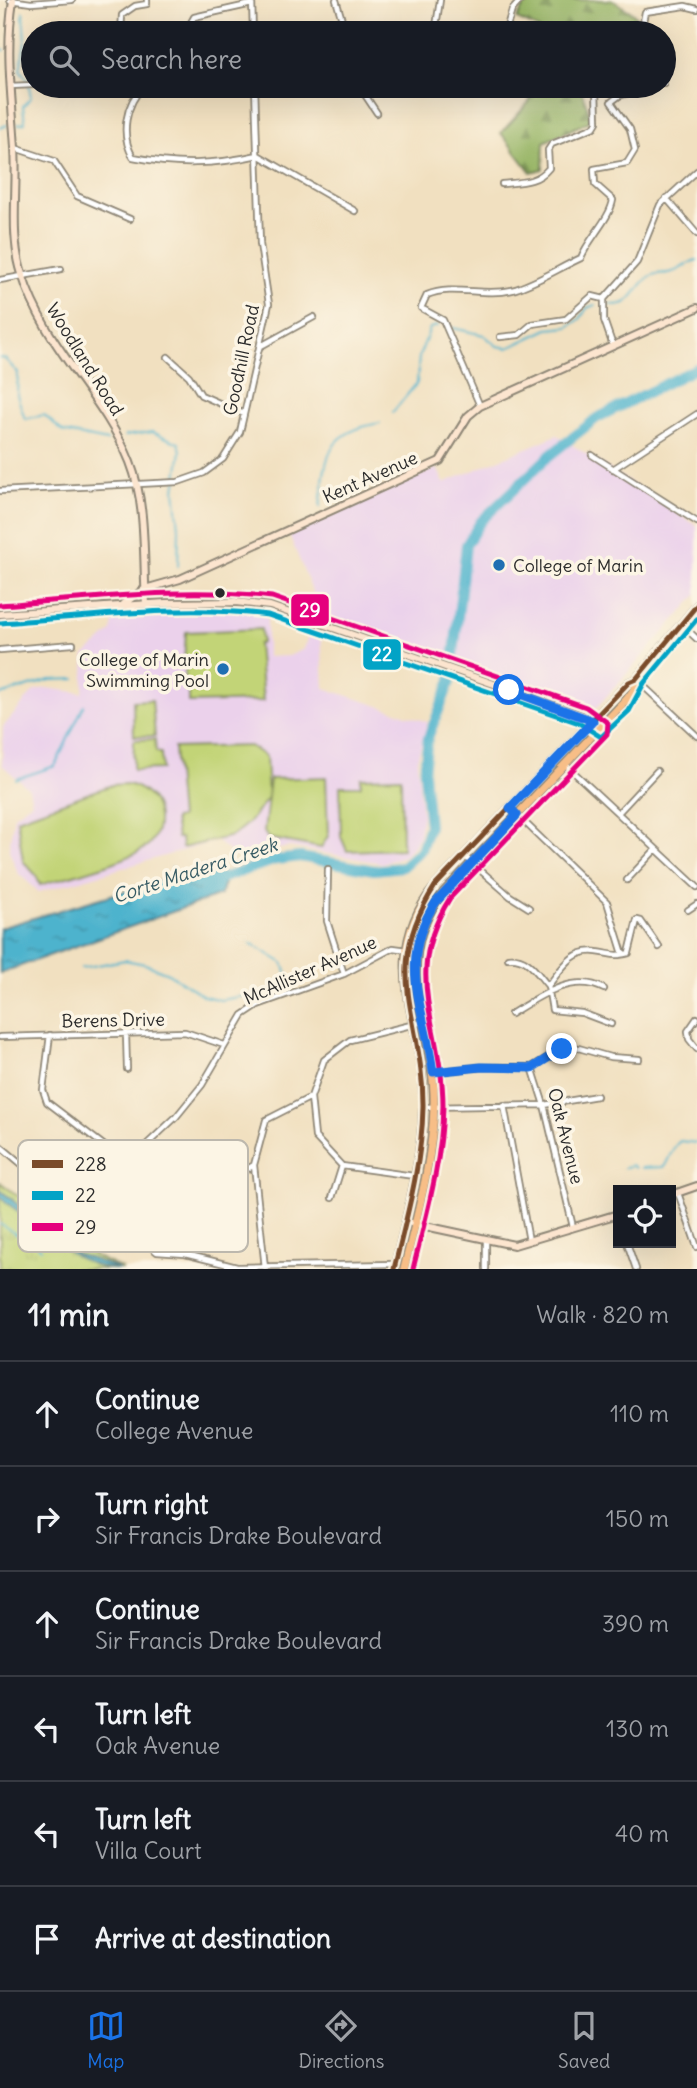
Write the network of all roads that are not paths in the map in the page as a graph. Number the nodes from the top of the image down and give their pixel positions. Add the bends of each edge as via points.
1 (12, 0) edge
2 (72, 0) edge
3 (147, 0) edge
4 (336, 0) edge
5 (440, 0) edge
6 (520, 0) edge
7 (252, 2) edge
8 (697, 9) edge
9 (122, 21) edge
10 (190, 21) edge
11 (253, 21) edge
12 (342, 21) edge
13 (437, 21) edge
14 (509, 21) edge
15 (643, 21) edge
16 (9, 86) junction
17 (21, 86) edge
18 (137, 98) edge
19 (256, 98) edge
20 (367, 98) edge
21 (596, 98) edge
22 (616, 98) edge
23 (377, 113) dead end
24 (15, 148) junction
25 (258, 155) junction
26 (697, 171) edge
27 (502, 184) dead end
28 (666, 197) junction
29 (355, 211) dead end
30 (130, 219) dead end
31 (697, 234) edge
32 (61, 269) dead end
33 (22, 275) junction
34 (0, 280) edge
35 (604, 299) junction
36 (697, 308) edge
37 (314, 317) dead end
38 (500, 337) dead end
39 (613, 345) junction
40 (260, 346) junction
41 (168, 357) dead end
42 (480, 406) junction
43 (244, 414) junction
44 (697, 414) edge
45 (592, 455) dead end
46 (613, 469) junction
47 (137, 486) junction
48 (0, 491) edge
49 (697, 522) edge
50 (145, 589) junction
51 (146, 604) junction
52 (697, 604) edge
53 (121, 605) junction
54 (0, 614) edge
55 (680, 624) junction
56 (697, 639) edge
57 (73, 644) dead end
58 (0, 650) edge
59 (636, 679) junction
60 (593, 721) junction
61 (601, 728) junction
62 (697, 736) edge
63 (566, 765) junction
64 (657, 771) dead end
65 (510, 808) junction
66 (618, 813) junction
67 (517, 815) junction
68 (656, 849) junction
69 (464, 856) junction
70 (471, 863) junction
71 (328, 869) dead end
72 (627, 880) dead end
73 (697, 887) edge
74 (697, 904) edge
75 (529, 908) dead end
76 (688, 910) dead end
77 (659, 947) dead end
78 (405, 949) junction
79 (415, 951) junction
80 (623, 954) junction
81 (508, 958) dead end
82 (344, 974) junction
83 (548, 988) junction
84 (604, 989) dead end
85 (511, 1014) dead end
86 (697, 1018) edge
87 (423, 1022) junction
88 (413, 1024) junction
89 (611, 1024) dead end
90 (126, 1033) junction
91 (50, 1035) junction
92 (0, 1037) edge
93 (224, 1045) junction
94 (697, 1049) edge
95 (639, 1059) dead end
96 (532, 1068) junction
97 (127, 1069) dead end
98 (433, 1072) junction
99 (597, 1096) dead end
100 (311, 1097) junction
101 (504, 1105) junction
102 (544, 1105) junction
103 (423, 1107) junction
104 (434, 1107) junction
105 (97, 1140) edge
106 (152, 1140) edge
107 (0, 1146) edge
108 (18, 1160) edge
109 (254, 1165) junction
110 (342, 1166) junction
111 (248, 1169) edge
112 (414, 1176) junction
113 (697, 1186) edge
114 (676, 1193) edge
115 (331, 1198) dead end
116 (676, 1199) edge
117 (613, 1215) edge
118 (404, 1221) junction
119 (414, 1223) junction
120 (573, 1227) junction
121 (486, 1240) junction
122 (529, 1242) junction
123 (697, 1247) edge
124 (630, 1248) edge
125 (165, 1252) edge
126 (396, 1267) edge
127 (265, 1268) edge
128 (404, 1269) edge
129 (486, 1269) edge
130 (636, 1269) edge

1 - 2 street
1 - 16 street, Woodland Road
3 - 9 street via 122,15
4 - 12 street
5 - 13 street
6 - 14 street
7 - 10 street
7 - 11 street
8 - 15 street via 685,6 645,12
16 - 17 street
16 - 24 street, Woodland Road
18 - 25 street via 127,117 125,137 133,157 188,165
19 - 25 street, Goodhill Road
20 - 23 street
21 - 27 street via 594,127 552,144 549,168 543,175
22 - 42 street via 611,102 630,129 635,150 627,163 594,169 595,184 613,200 612,208 588,240 581,258 512,290 463,293 444,288 426,295 421,308 443,320
24 - 30 street via 54,161 77,196
24 - 33 street, Woodland Road via 15,230
25 - 29 street
25 - 40 street, Goodhill Road via 260,242 269,304
26 - 28 street
28 - 31 street
28 - 35 street via 637,262
32 - 33 street
33 - 34 street
33 - 47 street, Woodland Road via 57,349 120,442
35 - 38 street via 593,296 566,319 531,324 519,335
35 - 39 street via 604,320
36 - 39 street, Kent Avenue
37 - 40 street
39 - 42 street, Kent Avenue
40 - 43 street, Goodhill Road
41 - 43 street via 189,376 201,396
42 - 50 street, Kent Avenue via 468,416 440,460 180,579
43 - 47 street, Goodhill Road via 237,440 223,458 197,476
44 - 46 street
45 - 46 street
46 - 49 street
47 - 48 street, Goodhill Road
47 - 50 street, Woodland Road
50 - 51 street, Woodland Road
50 - 53 street, Kent Avenue
51 - 53 street
51 - 60 street via 270,606
52 - 55 main road
53 - 54 street
55 - 56 street
55 - 59 main road
57 - 58 street
59 - 60 main road
59 - 61 main road via 635,688
59 - 62 street
60 - 61 street
60 - 65 main road
61 - 63 main road
63 - 66 street
63 - 67 main road
64 - 66 street
65 - 67 street
65 - 69 main road
66 - 68 street
67 - 70 main road
67 - 80 street via 607,902
68 - 72 street
68 - 73 street
69 - 70 street
69 - 78 main road via 419,908
70 - 75 street
70 - 79 main road via 428,914
71 - 82 street via 327,921
74 - 76 street
77 - 80 street via 637,920 630,951
78 - 79 street, McAllister Avenue
78 - 82 street, McAllister Avenue via 393,948
78 - 88 main road via 404,982
79 - 87 main road via 414,982
80 - 83 street via 578,953
81 - 83 street via 528,962
82 - 93 street, McAllister Avenue via 258,1005 243,1015
83 - 84 street via 584,982
83 - 85 street
83 - 89 street via 552,1010 582,1013
86 - 94 street via 688,1031
87 - 88 street
87 - 98 main road
88 - 100 street via 350,1040 324,1060
88 - 103 main road
90 - 91 street, Berens Drive
90 - 93 street, Berens Drive via 185,1032
90 - 97 street
91 - 92 street, Berens Drive
91 - 105 street via 43,1090 47,1102
93 - 106 street, McAllister Avenue via 202,1085
95 - 96 street via 610,1057 568,1045
96 - 98 street
96 - 102 street, Oak Avenue
98 - 104 main road
99 - 102 street
100 - 109 street via 266,1120
100 - 110 street via 314,1137
101 - 102 street
101 - 104 street
101 - 122 street
102 - 120 street, Oak Avenue
103 - 104 street
103 - 112 main road
104 - 119 main road
107 - 108 street
109 - 111 street
109 - 127 street
110 - 112 street
110 - 115 street
112 - 118 main road
113 - 114 street
116 - 123 street
117 - 120 street
118 - 119 street
118 - 126 main road
119 - 121 street
119 - 128 main road
120 - 122 street
121 - 122 street via 514,1245
121 - 129 street
124 - 130 street
125 - 127 street
126 - 127 street

